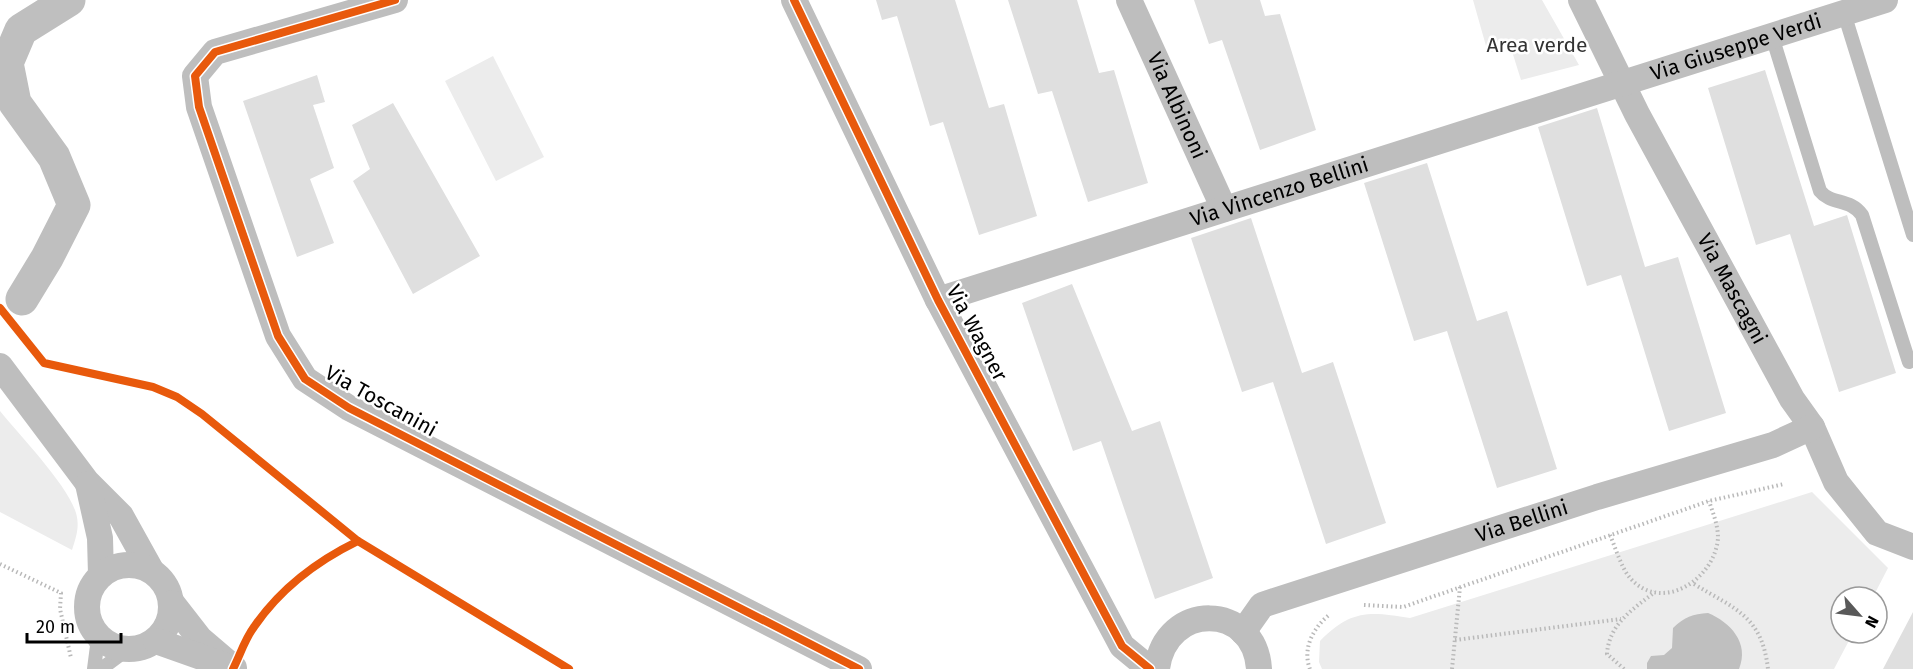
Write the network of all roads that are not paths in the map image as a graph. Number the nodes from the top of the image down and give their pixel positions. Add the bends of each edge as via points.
1 (396, 0) edge
2 (794, 0) edge
3 (1129, 0) edge
4 (1581, 0) edge
5 (1885, 0) edge
6 (1844, 13) junction
7 (1772, 36) junction
8 (1621, 83) junction
9 (1224, 209) junction
10 (1913, 235) edge
11 (938, 300) junction
12 (1909, 362) dead end
13 (0, 366) edge
14 (1812, 428) junction
15 (87, 482) junction
16 (1913, 547) edge
17 (151, 570) junction
18 (101, 575) junction
19 (172, 603) junction
20 (92, 628) junction
21 (1243, 632) junction
22 (156, 640) junction
23 (128, 649) junction
24 (94, 669) edge
25 (101, 669) edge
26 (235, 669) edge
27 (859, 669) edge
28 (1150, 669) edge
29 (1157, 669) edge
30 (1259, 669) edge

1 - 27 street, Via Toscanini via 215,52 195,76 199,107 278,336 305,379 349,408
2 - 11 street, Via Wagner
3 - 9 street, Via Albinoni
4 - 8 street, Via Mascagni
5 - 6 street, Via Giuseppe Verdi
6 - 7 street, Via Giuseppe Verdi
6 - 10 lane
7 - 8 street, Via Giuseppe Verdi
7 - 12 lane via 1820,191 1829,198 1854,205 1862,215
8 - 9 street, Via Vincenzo Bellini
8 - 14 street, Via Mascagni via 1792,399
9 - 11 street, Via Vincenzo Bellini
11 - 28 street, Via Wagner via 1122,645
13 - 15 street
14 - 16 street, Via Mascagni via 1836,482 1877,533
14 - 21 street, Via Bellini via 1773,445 1262,605
15 - 17 street via 121,516
15 - 18 street via 100,538
17 - 18 street via 125,565
17 - 19 street via 168,590
18 - 20 street via 88,599
19 - 22 street via 165,630
19 - 26 street via 200,639
20 - 23 street via 108,643
20 - 24 lane via 97,645
21 - 29 street via 1229,622 1196,619 1168,637 1159,652
21 - 30 street via 1253,644
22 - 23 street
22 - 26 street
23 - 25 lane

